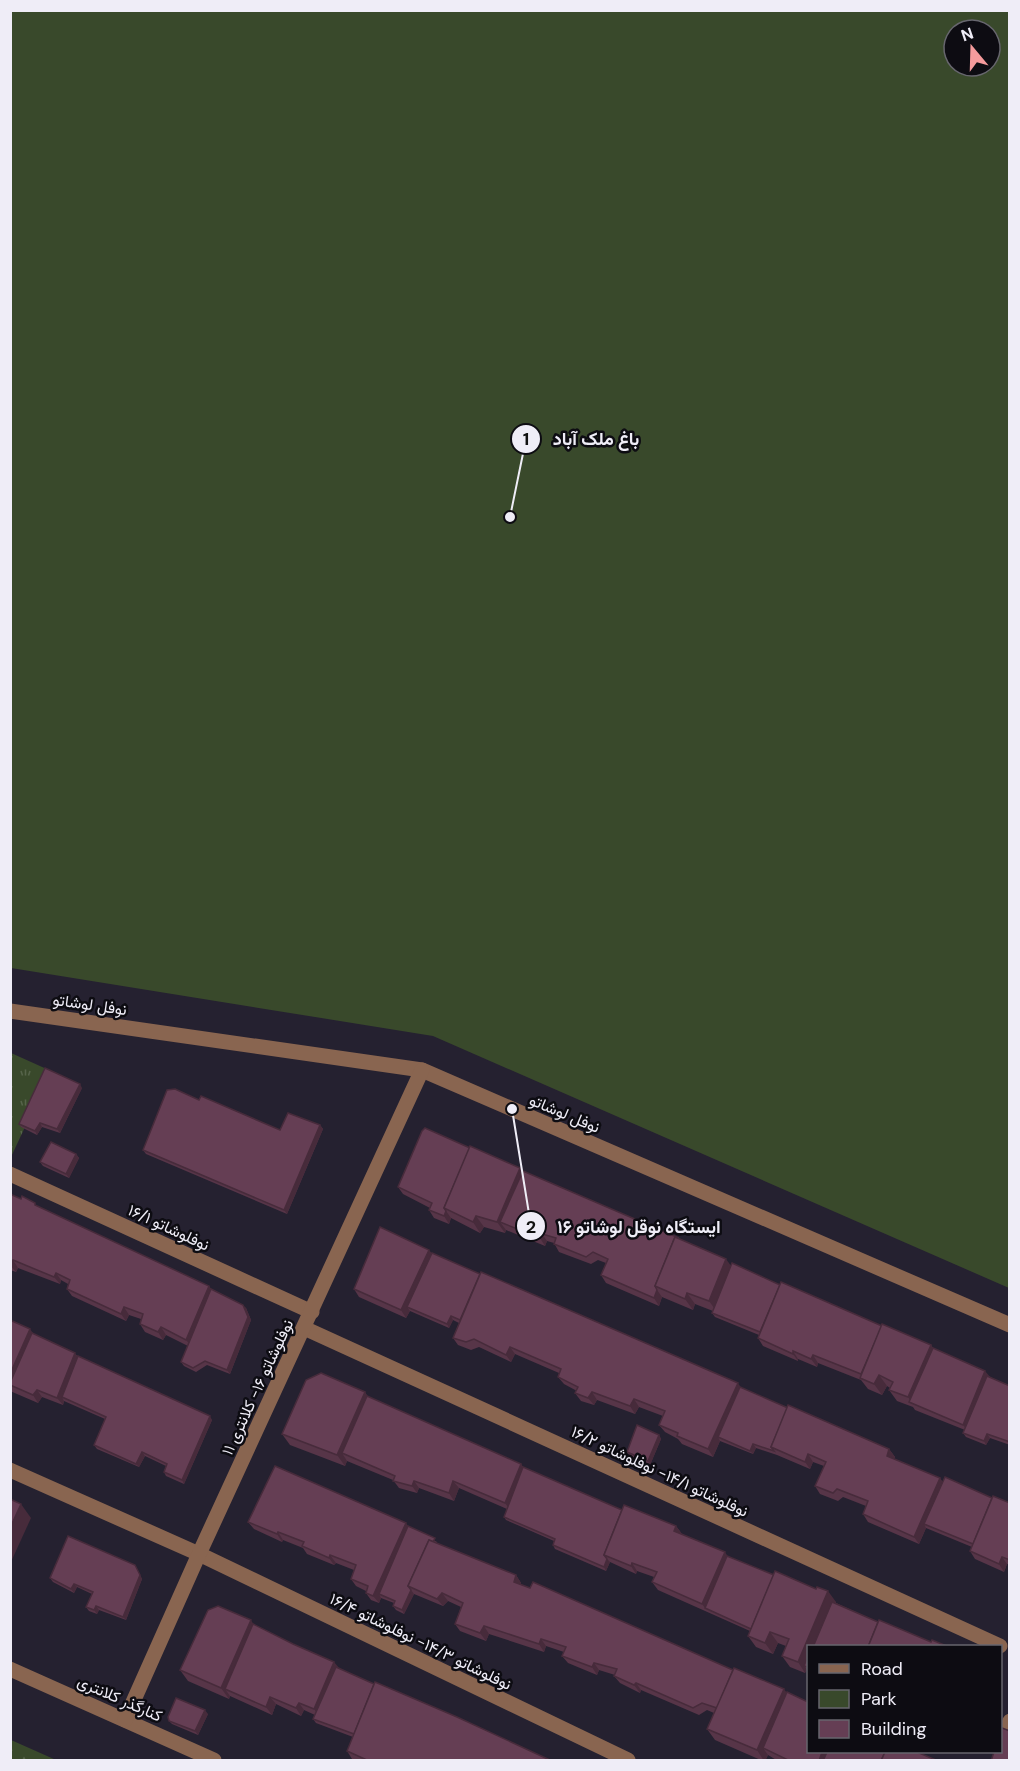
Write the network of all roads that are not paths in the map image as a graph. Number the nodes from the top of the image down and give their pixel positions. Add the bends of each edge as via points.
1 (10, 1011) edge
2 (422, 1070) junction
3 (10, 1174) edge
4 (312, 1312) junction
5 (1010, 1325) edge
6 (304, 1328) junction
7 (10, 1470) edge
8 (199, 1554) junction
9 (996, 1645) edge
10 (10, 1669) edge
11 (125, 1720) junction
12 (1010, 1721) edge
13 (1002, 1738) edge
14 (214, 1761) edge
15 (628, 1761) edge

1 - 2 street, نوفل لوشاتو
2 - 4 street, نوفلوشاتو ۱۶- کلانتری ۱۱
2 - 5 street, نوفل لوشاتو
3 - 4 street, نوفلوشاتو ۱۶/۱
4 - 6 street, نوفلوشاتو ۱۶- کلانتری ۱۱
6 - 8 street, نوفلوشاتو ۱۶- کلانتری ۱۱
6 - 9 street, نوفلوشاتو ۱۴/۱- نوفلوشاتو ۱۶/۲
7 - 8 street, نوفلوشاتو ۱۴/۳- نوفلوشاتو ۱۶/۴
8 - 11 street, نوفلوشاتو ۱۶- کلانتری ۱۱
8 - 15 street, نوفلوشاتو ۱۴/۳- نوفلوشاتو ۱۶/۴
10 - 11 street, کنارگذر کلانتری
11 - 14 street, کنارگذر کلانتری
12 - 13 street

